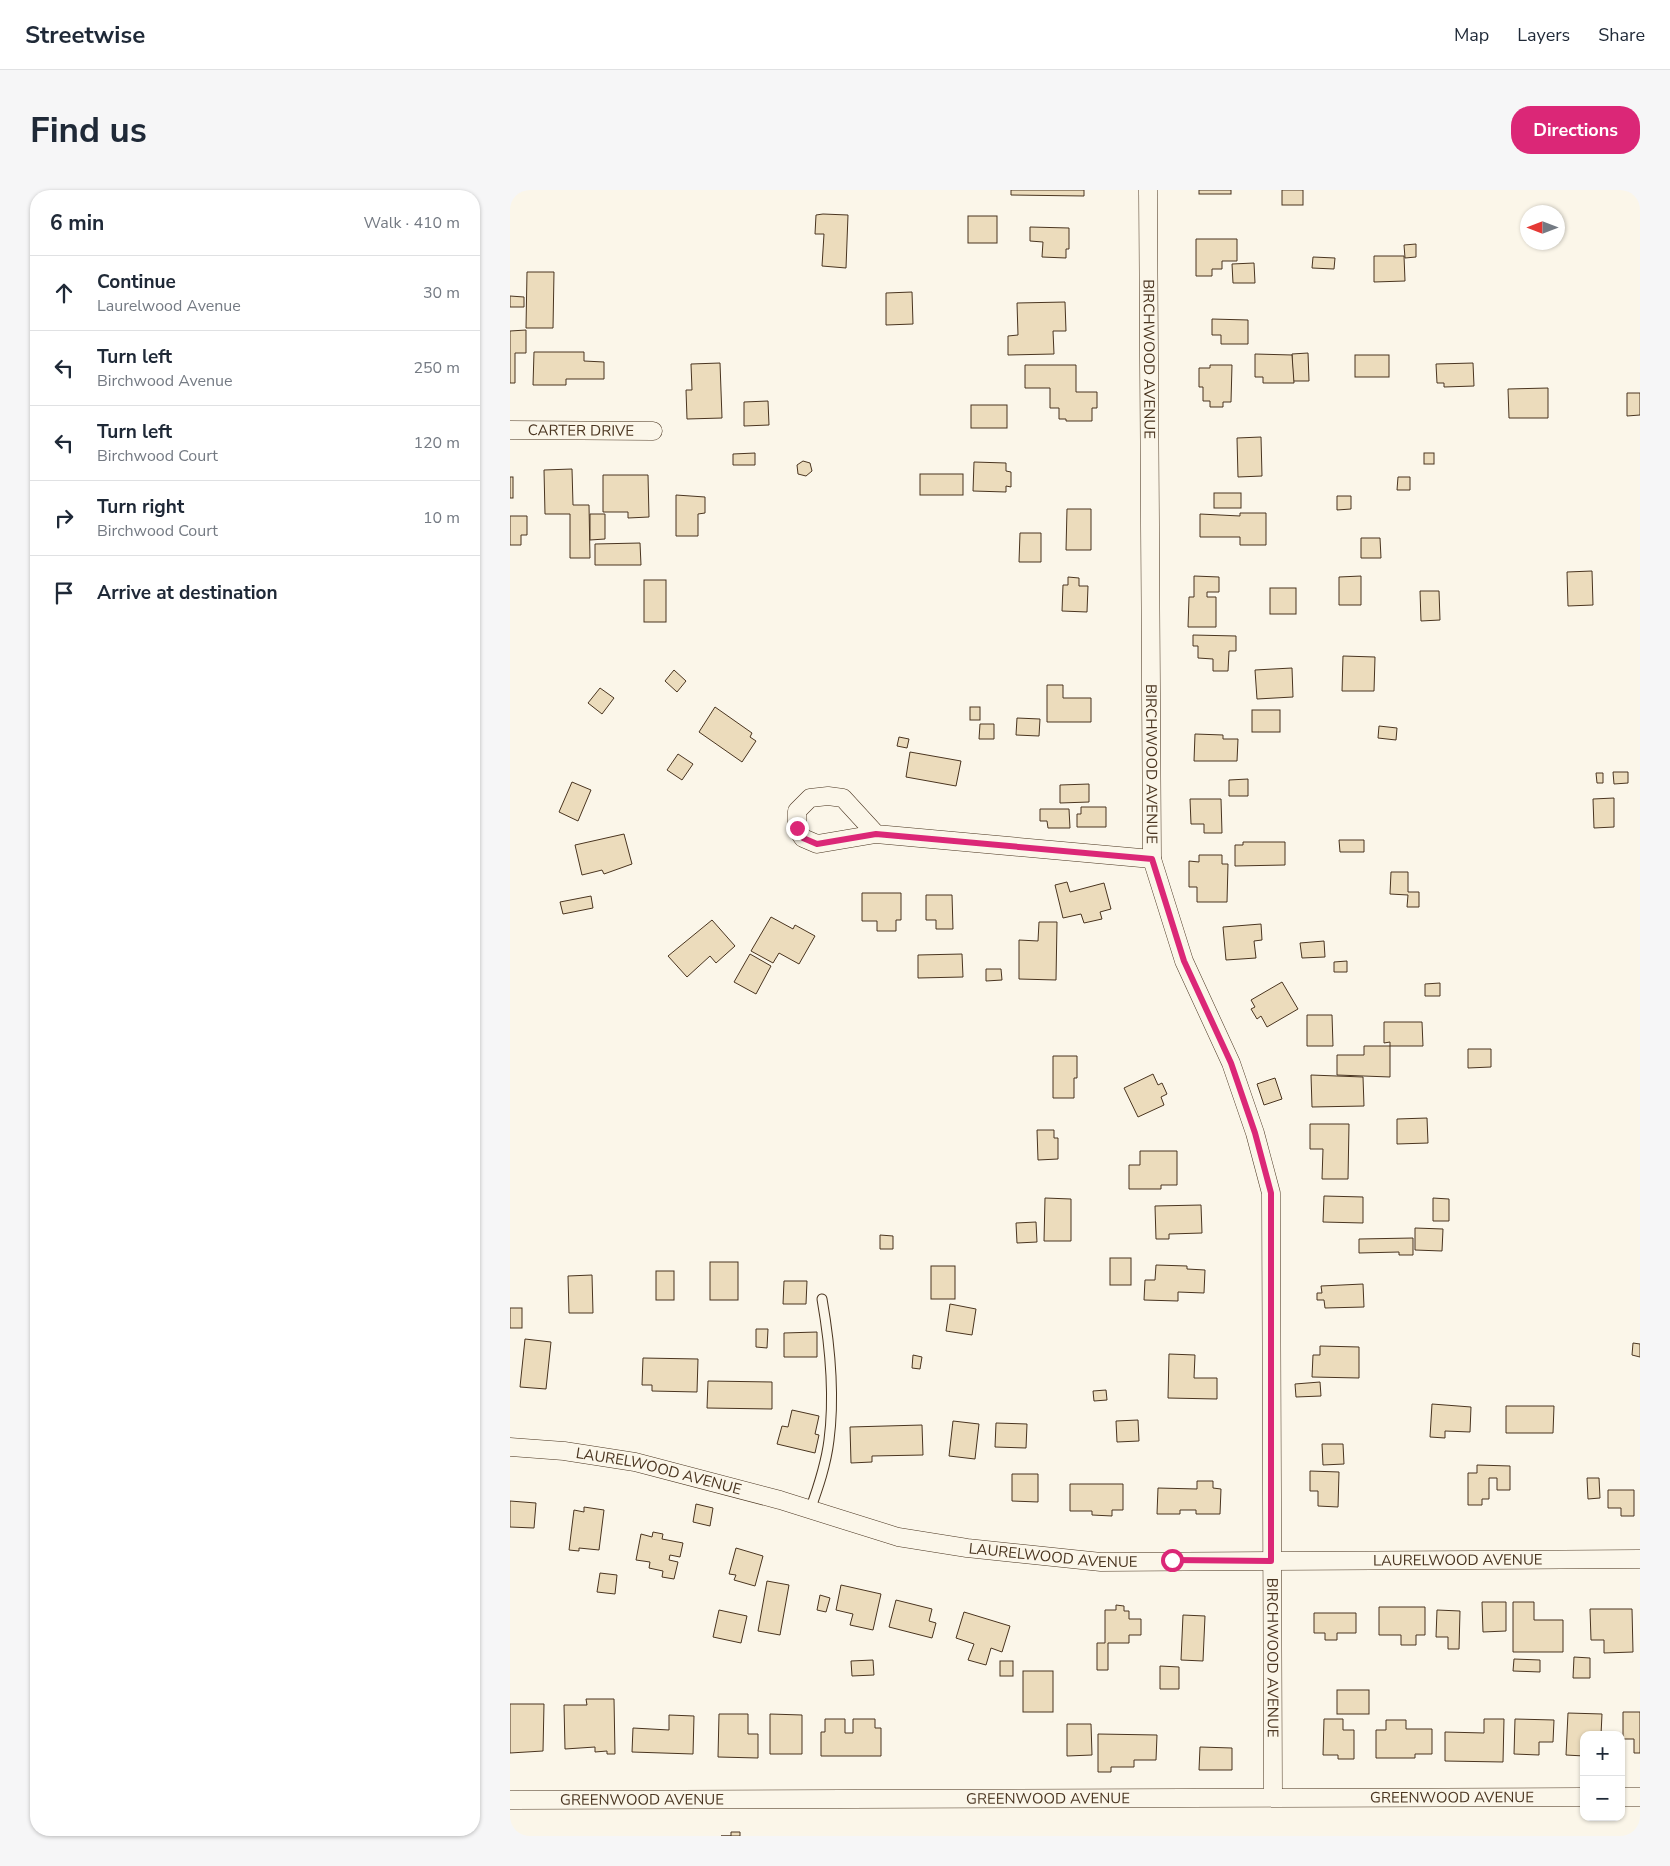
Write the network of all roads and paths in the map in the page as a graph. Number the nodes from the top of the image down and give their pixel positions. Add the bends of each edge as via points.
1 (1148, 190) edge
2 (510, 430) edge
3 (653, 431) dead end
4 (876, 834) dead end
5 (1152, 859) junction
6 (822, 1300) dead end
7 (510, 1447) edge
8 (810, 1510) junction
9 (1640, 1559) edge
10 (1271, 1561) junction
11 (1274, 1797) junction
12 (1580, 1797) edge
13 (1625, 1797) edge
14 (1640, 1797) edge
15 (510, 1800) edge

1 - 5 street, BIRCHWOOD AVENUE
2 - 3 street, CARTER DRIVE
4 - 5 street
5 - 10 street, BIRCHWOOD AVENUE via 1184,961 1234,1072 1271,1193
6 - 8 lane via 829,1337 831,1421 822,1477
7 - 8 street, LAURELWOOD AVENUE via 635,1462
8 - 10 street, LAURELWOOD AVENUE via 898,1537 967,1548 1101,1562
9 - 10 street, LAURELWOOD AVENUE
10 - 11 street, BIRCHWOOD AVENUE
11 - 12 street, GREENWOOD AVENUE
11 - 15 street, GREENWOOD AVENUE
13 - 14 street

